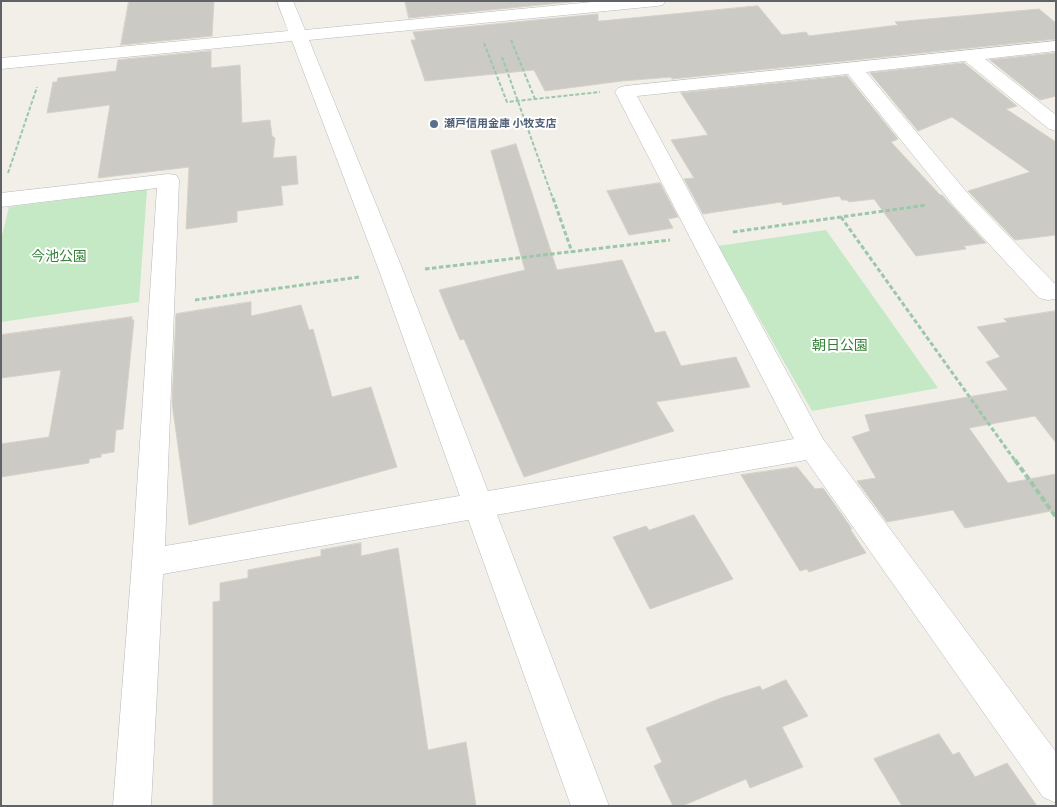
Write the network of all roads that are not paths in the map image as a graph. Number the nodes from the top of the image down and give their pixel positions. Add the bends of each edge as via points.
1 (285, 1) edge
2 (656, 1) edge
3 (297, 35) junction
4 (1056, 46) edge
5 (970, 56) junction
6 (1, 64) edge
7 (852, 67) junction
8 (1056, 125) edge
9 (1, 200) edge
10 (1056, 290) edge
11 (813, 446) junction
12 (477, 505) junction
13 (148, 563) junction
14 (1056, 784) edge
15 (132, 806) edge
16 (590, 806) edge

1 - 3 street
2 - 3 street
3 - 6 street
3 - 12 street via 392,273
4 - 5 street
5 - 7 street
5 - 8 street
7 - 10 street via 962,200 1048,292
7 - 11 street via 625,92
9 - 13 street via 168,180
11 - 12 street
11 - 14 street
12 - 13 street
12 - 16 street
13 - 15 street

